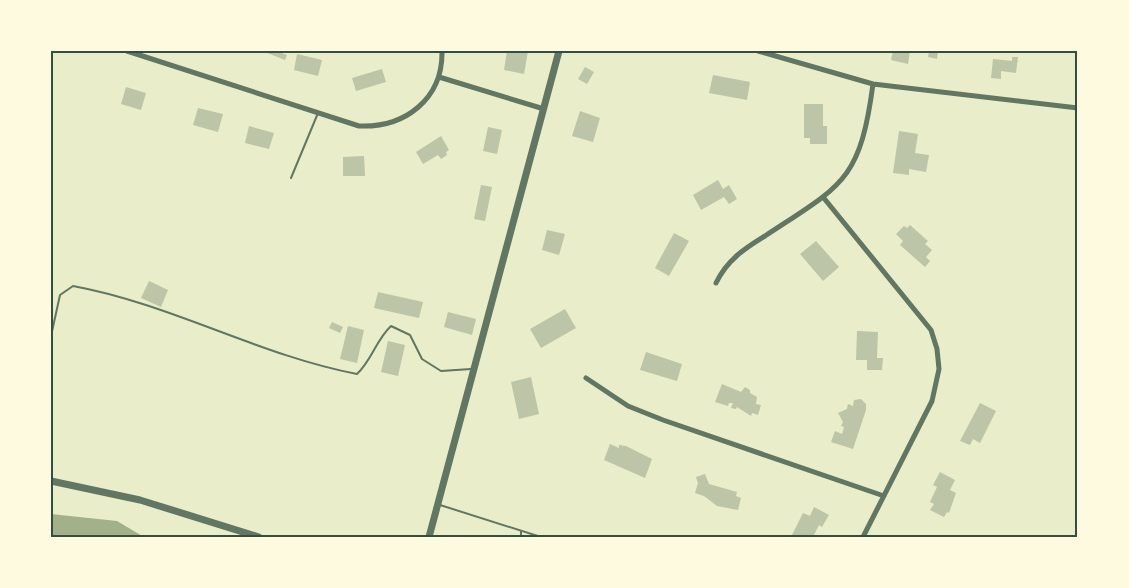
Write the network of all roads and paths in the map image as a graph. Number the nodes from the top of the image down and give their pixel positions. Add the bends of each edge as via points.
1 (127, 51) edge
2 (442, 51) edge
3 (559, 51) edge
4 (758, 51) edge
5 (439, 76) junction
6 (873, 84) junction
7 (1078, 108) edge
8 (544, 109) junction
9 (318, 112) junction
10 (291, 178) dead end
11 (823, 197) junction
12 (716, 283) dead end
13 (51, 336) edge
14 (475, 369) junction
15 (586, 378) dead end
16 (51, 481) edge
17 (884, 495) junction
18 (438, 504) junction
19 (520, 531) junction
20 (259, 537) edge
21 (429, 537) edge
22 (520, 537) edge
23 (541, 537) edge
24 (863, 537) edge

1 - 9 street
2 - 5 street
3 - 8 street
4 - 6 street
5 - 8 street
5 - 9 street via 433,91 416,111 386,124 359,126
6 - 7 street
6 - 11 street via 859,153 846,176
8 - 14 street
9 - 10 lane
11 - 12 street via 736,255
11 - 17 street via 924,318 937,349 939,369 934,395
13 - 14 lane via 60,294 73,286 199,322 329,369 357,374 369,364 391,326 410,335 422,359 441,371
14 - 18 street
15 - 17 street via 628,406
16 - 20 street via 140,500
17 - 24 street
18 - 19 lane
18 - 21 street
19 - 22 lane
19 - 23 lane

